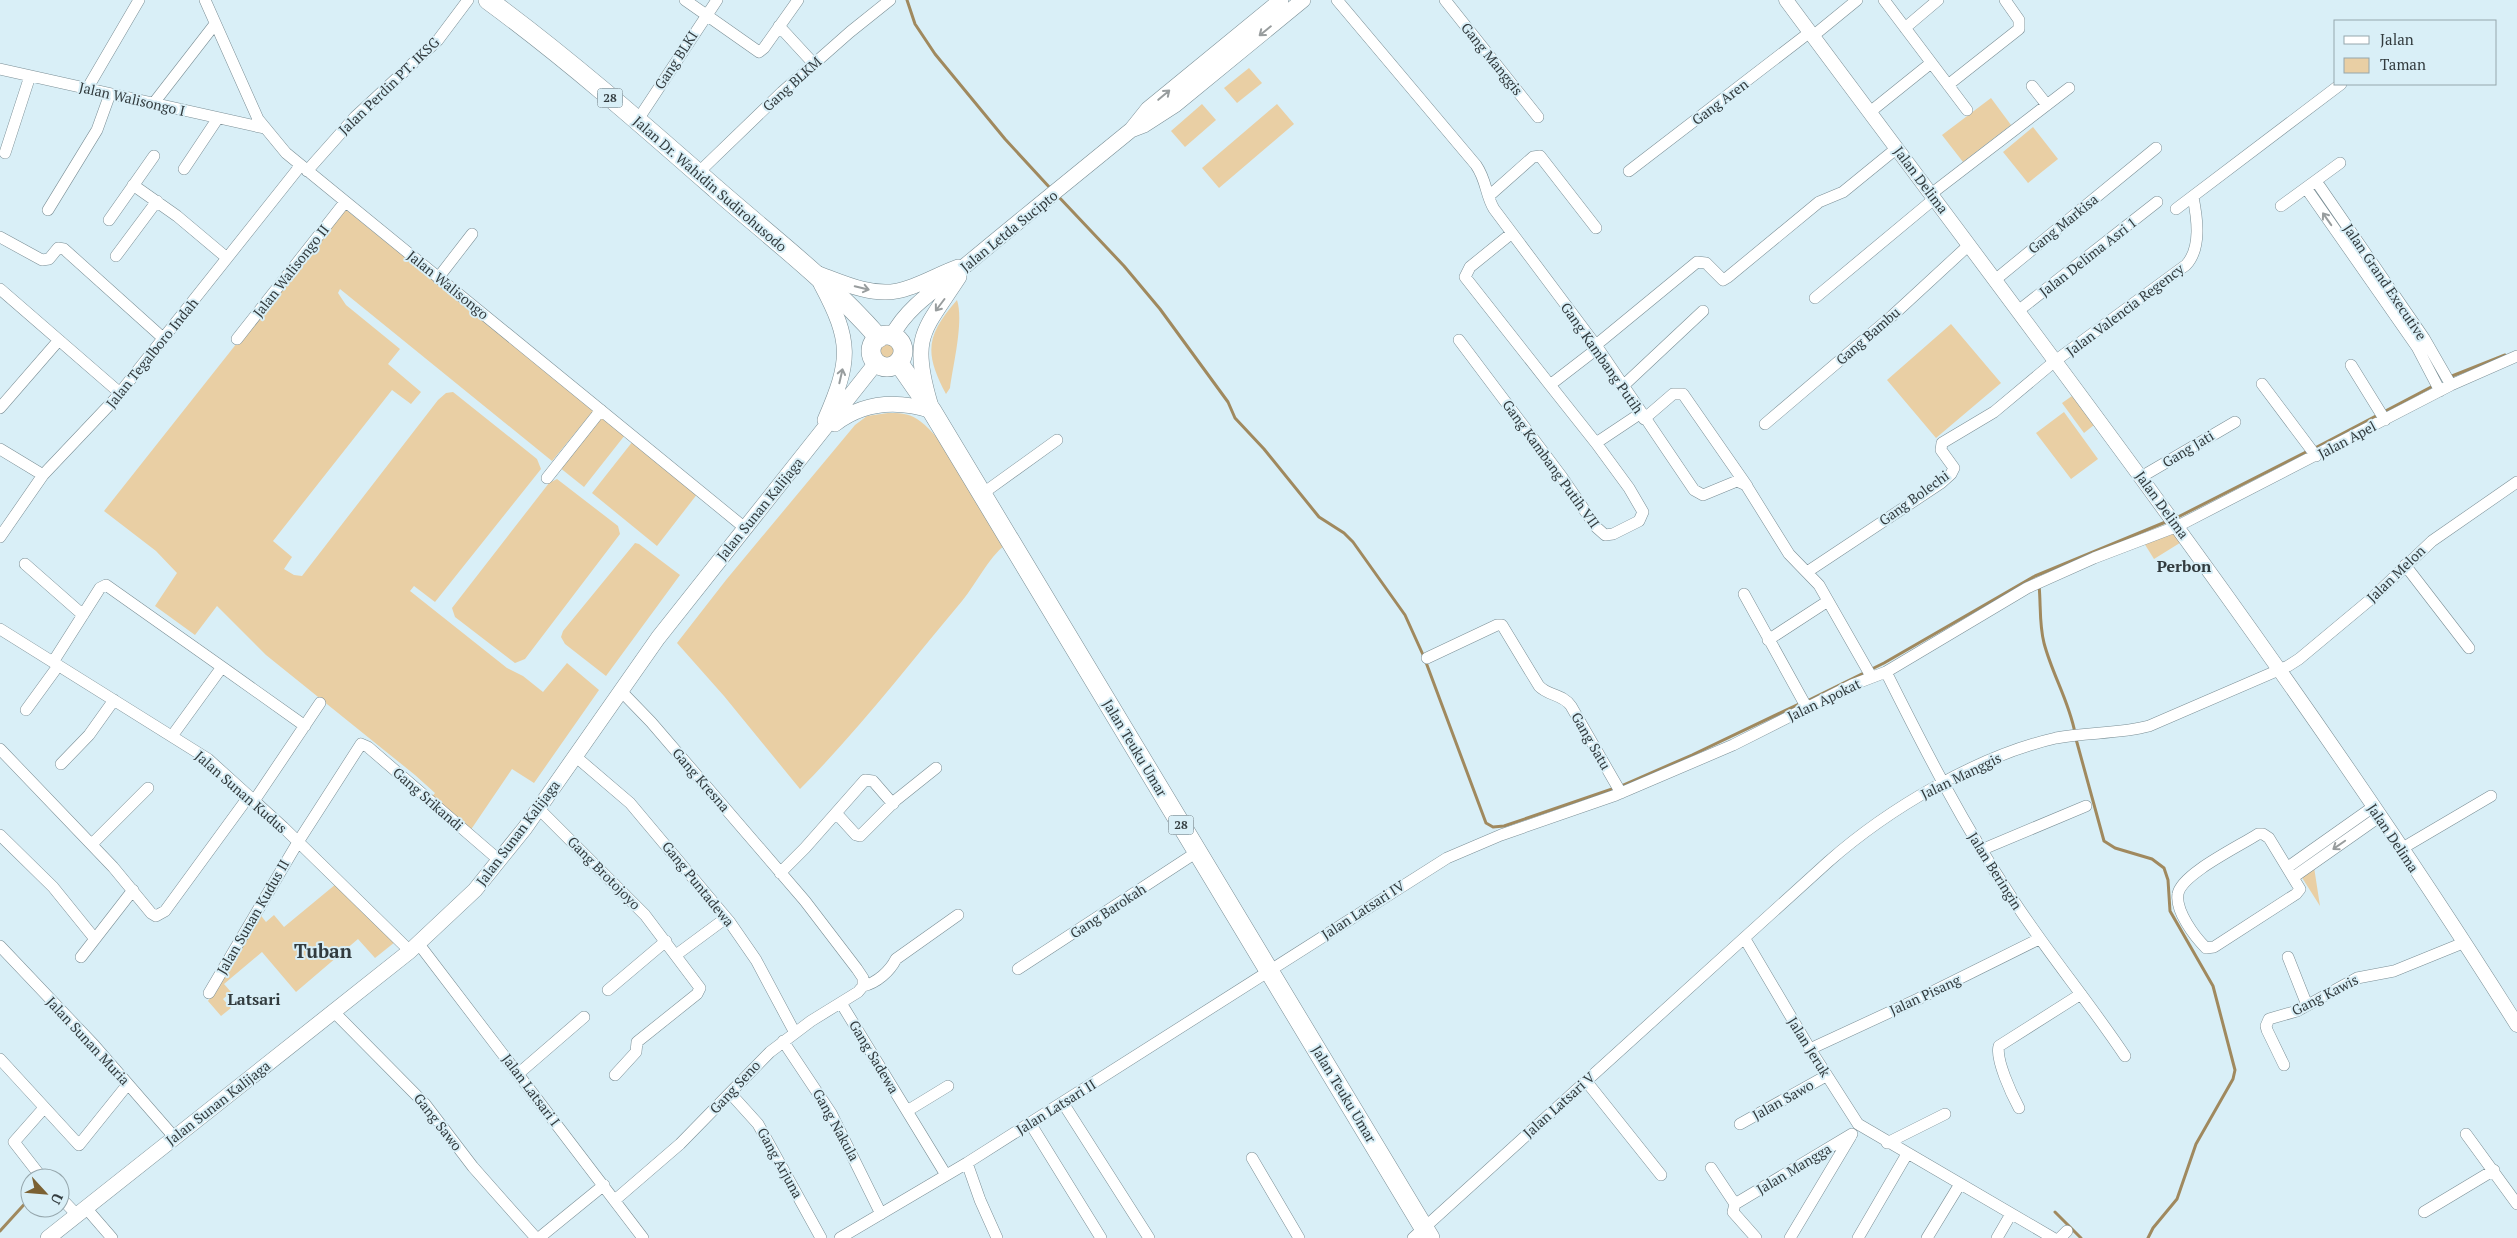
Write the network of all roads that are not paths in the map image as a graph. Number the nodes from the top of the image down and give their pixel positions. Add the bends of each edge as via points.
1 (139, 0) edge
2 (205, 0) edge
3 (468, 0) edge
4 (488, 0) edge
5 (685, 0) edge
6 (717, 0) edge
7 (798, 0) edge
8 (890, 0) edge
9 (1281, 0) edge
10 (1303, 0) edge
11 (1338, 0) edge
12 (1445, 0) edge
13 (1786, 0) edge
14 (1857, 0) edge
15 (1884, 0) edge
16 (1938, 0) edge
17 (2011, 2) edge
18 (706, 14) junction
19 (215, 24) junction
20 (779, 26) junction
21 (1905, 28) junction
22 (1811, 34) junction
23 (1931, 63) junction
24 (814, 64) junction
25 (0, 69) edge
26 (30, 76) junction
27 (1948, 85) junction
28 (2340, 85) edge
29 (2032, 86) dead end
30 (2069, 88) dead end
31 (87, 89) junction
32 (110, 94) junction
33 (153, 104) junction
34 (2047, 105) junction
35 (1967, 110) dead end
36 (1870, 112) junction
37 (1538, 117) dead end
38 (218, 118) junction
39 (637, 121) junction
40 (264, 128) junction
41 (1131, 130) junction
42 (1897, 148) junction
43 (2156, 148) dead end
44 (5, 153) dead end
45 (154, 156) dead end
46 (2340, 163) dead end
47 (304, 168) junction
48 (184, 169) dead end
49 (1629, 171) dead end
50 (698, 173) junction
51 (2316, 181) junction
52 (133, 185) junction
53 (2306, 188) junction
54 (1489, 196) junction
55 (1933, 197) junction
56 (2192, 197) junction
57 (157, 202) junction
58 (345, 202) junction
59 (2157, 202) dead end
60 (2281, 206) dead end
61 (2176, 209) dead end
62 (48, 210) dead end
63 (108, 220) dead end
64 (1596, 228) dead end
65 (1512, 233) junction
66 (472, 234) dead end
67 (0, 237) edge
68 (1969, 245) junction
69 (116, 256) dead end
70 (227, 258) junction
71 (967, 264) junction
72 (2368, 267) junction
73 (815, 273) junction
74 (438, 278) junction
75 (1995, 280) junction
76 (0, 290) edge
77 (1815, 298) dead end
78 (2018, 311) junction
79 (1702, 312) dead end
80 (885, 337) junction
81 (164, 338) junction
82 (59, 340) junction
83 (237, 340) dead end
84 (1459, 340) dead end
85 (1597, 346) junction
86 (2517, 356) edge
87 (2055, 361) junction
88 (898, 362) junction
89 (876, 363) junction
90 (2351, 365) dead end
91 (2436, 369) junction
92 (2262, 384) dead end
93 (1550, 385) junction
94 (2451, 385) junction
95 (1623, 386) junction
96 (2440, 391) junction
97 (120, 393) junction
98 (0, 408) edge
99 (601, 410) junction
100 (932, 411) junction
101 (2383, 415) junction
102 (1642, 416) junction
103 (2235, 422) dead end
104 (1765, 424) dead end
105 (817, 438) junction
106 (1057, 440) dead end
107 (1596, 443) junction
108 (0, 449) edge
109 (2316, 456) junction
110 (43, 475) junction
111 (2141, 477) junction
112 (547, 478) dead end
113 (2517, 482) edge
114 (1748, 487) junction
115 (982, 494) junction
116 (2174, 521) junction
117 (744, 528) junction
118 (2, 530) edge
119 (25, 564) dead end
120 (2405, 565) junction
121 (1807, 572) junction
122 (1744, 594) dead end
123 (1828, 601) junction
124 (83, 615) junction
125 (0, 629) edge
126 (1768, 640) junction
127 (2469, 648) dead end
128 (1427, 658) dead end
129 (56, 664) junction
130 (222, 667) junction
131 (2279, 670) junction
132 (1869, 672) junction
133 (1886, 672) junction
134 (620, 690) junction
135 (114, 700) junction
136 (320, 703) dead end
137 (1804, 703) junction
138 (26, 710) dead end
139 (304, 726) junction
140 (172, 736) junction
141 (356, 748) joint
142 (0, 749) edge
143 (575, 756) junction
144 (61, 764) dead end
145 (936, 768) dead end
146 (1942, 783) junction
147 (148, 788) dead end
148 (1618, 788) junction
149 (2491, 796) dead end
150 (252, 799) junction
151 (893, 804) junction
152 (2086, 806) dead end
153 (538, 808) junction
154 (2376, 812) junction
155 (836, 813) junction
156 (0, 834) edge
157 (298, 842) junction
158 (92, 844) junction
159 (2401, 849) junction
160 (1981, 850) junction
161 (1460, 851) joint
162 (1197, 852) junction
163 (500, 861) junction
164 (2291, 871) junction
165 (780, 872) junction
166 (133, 890) junction
167 (958, 915) dead end
168 (726, 918) junction
169 (95, 939) junction
170 (1745, 939) junction
171 (2039, 939) junction
172 (666, 941) junction
173 (2463, 943) junction
174 (0, 946) edge
175 (414, 947) junction
176 (676, 955) junction
177 (81, 957) dead end
178 (2288, 957) dead end
179 (1018, 969) dead end
180 (1270, 972) junction
181 (1695, 984) joint
182 (864, 986) junction
183 (608, 990) dead end
184 (209, 993) dead end
185 (2081, 994) junction
186 (841, 1002) junction
187 (2307, 1005) junction
188 (334, 1012) junction
189 (584, 1017) dead end
190 (2517, 1026) edge
191 (795, 1033) junction
192 (783, 1041) junction
193 (1810, 1049) junction
194 (2124, 1056) dead end
195 (0, 1059) edge
196 (2284, 1065) dead end
197 (518, 1074) junction
198 (614, 1075) dead end
199 (1826, 1076) junction
200 (1586, 1081) junction
201 (128, 1084) junction
202 (948, 1086) dead end
203 (730, 1093) junction
204 (1062, 1103) junction
205 (44, 1108) junction
206 (2018, 1108) dead end
207 (907, 1111) junction
208 (1945, 1114) dead end
209 (1030, 1123) junction
210 (1740, 1124) dead end
211 (1855, 1129) junction
212 (2466, 1134) dead end
213 (175, 1138) junction
214 (1888, 1142) junction
215 (1907, 1154) junction
216 (1252, 1158) dead end
217 (967, 1163) junction
218 (34, 1168) edge
219 (1712, 1168) dead end
220 (2494, 1170) junction
221 (1660, 1174) dead end
222 (946, 1176) junction
223 (1960, 1184) junction
224 (604, 1185) junction
225 (615, 1200) junction
226 (70, 1204) edge
227 (1735, 1204) junction
228 (2517, 1204) edge
229 (81, 1212) junction
230 (2424, 1212) dead end
231 (881, 1214) junction
232 (2011, 1214) junction
233 (1422, 1234) edge
234 (845, 1237) edge
235 (48, 1238) edge
236 (112, 1238) edge
237 (537, 1238) edge
238 (643, 1238) edge
239 (821, 1238) edge
240 (997, 1238) edge
241 (1101, 1238) edge
242 (1150, 1238) edge
243 (1299, 1238) edge
244 (1756, 1238) edge
245 (1790, 1238) edge
246 (1858, 1238) edge
247 (1927, 1238) edge
248 (1997, 1238) edge
249 (2054, 1238) edge

1 - 31 street
2 - 19 street, Jalan Walisongo
3 - 47 street, Jalan Perdin PT. IKSG via 438,40
4 - 39 highway, Jalan Dr. Wahidin Sudirohusodo / 28
5 - 18 street
6 - 18 street, Gang BLKI
7 - 20 street
8 - 24 street, Gang BLKM
41 -> 9 main road, Jalan Letda Sucipto via 1148,109
10 -> 41 main road, Jalan Letda Sucipto via 1154,120
11 - 54 street, Gang Kambang Putih via 1458,142 1482,174
12 - 37 street, Gang Manggis
13 - 22 street, Jalan Delima
14 - 22 street, Gang Aren
15 - 21 street
16 - 21 street
17 - 27 street via 2019,20 2018,32
18 - 20 street via 757,51 762,50
18 - 39 street, Gang BLKI
19 - 33 street
19 - 40 street, Jalan Walisongo
20 - 24 street
21 - 23 street
22 - 36 street, Jalan Delima
22 - 49 street, Gang Aren
23 - 27 street
23 - 36 street
24 - 50 street, Gang BLKM
25 - 26 street, Jalan Walisongo I
26 - 31 street, Jalan Walisongo I
26 - 44 street
27 - 35 street
28 - 56 street
29 - 34 street
30 - 34 street
31 - 32 street, Jalan Walisongo I
32 - 33 street, Jalan Walisongo I
32 - 62 street via 97,130
33 - 38 street, Jalan Walisongo I
34 - 55 street
36 - 42 street, Jalan Delima
38 - 40 street, Jalan Walisongo I
38 - 48 street
39 - 50 highway, Jalan Dr. Wahidin Sudirohusodo / 28
40 - 47 street, Jalan Walisongo
41 - 71 main road, Jalan Letda Sucipto
42 - 55 street, Jalan Delima
42 - 85 street via 1843,192 1819,202 1726,278 1719,278 1701,260 1694,264
43 - 75 street, Gang Markisa
45 - 52 street
46 - 51 street
47 - 58 street, Jalan Walisongo
47 - 70 street, Jalan Tegalboro Indah
50 - 73 highway, Jalan Dr. Wahidin Sudirohusodo / 28
51 - 53 street
51 - 72 street, Jalan Grand Executive
52 - 57 street
52 - 63 street
53 - 60 street
72 -> 53 street, Jalan Grand Executive
54 - 64 street via 1533,157 1540,156
54 - 65 street, Gang Kambang Putih via 1494,209
55 - 68 street, Jalan Delima
55 - 77 street
56 - 61 street
56 - 87 street, Jalan Valencia Regency via 2196,234 2194,251 2188,263
57 - 69 street
57 - 70 street
58 - 74 street, Jalan Walisongo
58 - 83 street, Jalan Walisongo II
59 - 78 street, Jalan Delima Asri 1
65 - 85 street, Gang Kambang Putih
65 - 93 street via 1470,267 1465,277
66 - 74 street
67 - 81 street via 42,260 49,259 58,248 64,249
68 - 75 street, Jalan Delima
68 - 104 street, Gang Bambu via 1892,316
70 - 81 street, Jalan Tegalboro Indah
73 -> 71 main road via 867,290 889,292
71 - 80 main road, Jalan Letda Sucipto
71 -> 100 main road via 930,318 923,334 922,371
72 - 91 street, Jalan Grand Executive
73 - 80 highway, Jalan Dr. Wahidin Sudirohusodo / 28
105 -> 73 main road via 840,382 845,353 844,334 838,316
74 - 99 street, Jalan Walisongo
75 - 78 street, Jalan Delima
76 - 82 street
78 - 87 street, Jalan Delima
79 - 95 street
80 - 88 highway, 28 via 902,347
80 - 89 highway via 871,350
81 - 97 street, Jalan Tegalboro Indah
82 - 97 street
82 - 98 street
84 - 107 street, Gang Kambang Putih VII via 1596,527 1608,535 1639,522 1643,512 1630,488
85 - 93 street
85 - 95 street, Gang Kambang Putih
86 - 94 street, Jalan Apel
87 - 111 street, Jalan Delima
87 - 121 street, Gang Bolechi via 1994,412 1941,444 1941,450 1954,466 1949,476
88 - 89 highway via 890,366
88 - 100 highway, Jalan Teuku Umar / 28
89 - 105 main road, Jalan Sunan Kalijaga
90 - 101 street
91 - 94 street, Jalan Grand Executive
91 - 96 street, Jalan Grand Executive
92 - 109 street
93 - 107 street
94 - 96 street, Jalan Apel
95 - 102 street, Gang Kambang Putih
96 - 101 street, Jalan Apel
97 - 110 street, Jalan Tegalboro Indah
99 - 112 street
99 - 117 street, Jalan Walisongo
100 - 105 main road via 900,403 861,408
100 - 115 highway, Jalan Teuku Umar / 28
101 - 109 street, Jalan Apel
102 - 107 street
102 - 114 street, Gang Kambang Putih via 1697,493 1705,495 1737,482
102 - 114 street via 1673,394 1683,394
103 - 111 street, Gang Jati
105 - 117 main road, Jalan Sunan Kalijaga
106 - 115 street
108 - 110 street
109 - 116 street, Jalan Apel
110 - 118 street, Jalan Tegalboro Indah
111 - 116 street, Jalan Delima
113 - 120 street, Jalan Melon via 2455,523
114 - 121 street via 1784,547
115 - 162 highway, Jalan Teuku Umar / 28
116 - 131 street, Jalan Delima
116 - 133 street, Jalan Apokat via 2027,588
117 - 134 main road, Jalan Sunan Kalijaga
119 - 124 street
120 - 127 street
120 - 131 street, Jalan Melon via 2334,632
121 - 123 street
122 - 126 street
123 - 126 street
123 - 132 street
124 - 129 street
124 - 130 street via 100,588 107,585
125 - 129 street, Jalan Sunan Kudus
126 - 137 street
128 - 148 street, Gang Satu via 1500,624 1504,626 1541,689 1568,702
129 - 135 street, Jalan Sunan Kudus
129 - 138 street
130 - 139 street
130 - 140 street
131 - 146 street, Jalan Manggis via 2150,726 2057,738 2018,749
131 - 154 street, Jalan Delima
132 - 133 street, Jalan Apokat
132 - 137 street, Jalan Apokat
133 - 146 street, Jalan Beringin
134 - 143 main road, Jalan Sunan Kalijaga
134 - 165 street, Gang Kresna
135 - 140 street, Jalan Sunan Kudus
135 - 144 street via 89,735
136 - 139 street
137 - 148 street, Jalan Apokat via 1733,745
139 - 150 street
140 - 150 street, Jalan Sunan Kudus via 208,759
141 - 157 street, Jalan Sunan Kudus II
141 - 163 street, Gang Srikandi via 366,744
142 - 158 street
143 - 153 main road, Jalan Sunan Kalijaga
143 - 168 street, Gang Puntadewa via 630,803
145 - 151 street
146 - 160 street, Jalan Beringin
146 - 170 street, Jalan Manggis via 1895,810 1854,840
147 - 158 street
148 - 161 street, Jalan Apokat
149 - 159 street
150 - 157 street, Jalan Sunan Kudus
150 - 166 street via 163,914 152,914
151 - 155 street via 860,837
151 - 155 street via 873,781 866,780
152 - 160 street
153 - 163 main road, Jalan Sunan Kalijaga
153 - 172 street, Gang Brotojoyo via 645,915
154 - 159 street, Jalan Delima
154 - 164 street
155 - 165 street
156 - 169 street via 53,887
157 - 175 street, Jalan Sunan Kudus
157 - 184 street, Jalan Sunan Kudus II
158 - 166 street
159 - 173 street, Jalan Delima
160 - 171 street, Jalan Beringin
161 - 180 street, Jalan Latsari IV via 1394,890
162 - 179 street, Gang Barokah
162 - 180 highway, Jalan Teuku Umar / 28
163 - 175 main road, Jalan Sunan Kalijaga via 469,896
164 - 164 street via 2300,886 2296,894 2212,948 2202,944 2178,905 2179,890 2188,878 2258,834 2266,834
165 - 182 street, Gang Kresna via 864,978
166 - 169 street
167 - 182 street, Gang Seno via 896,959 892,968
168 - 176 street
168 - 191 street, Gang Puntadewa via 756,960
169 - 177 street
170 - 181 street, Jalan Manggis
170 - 193 street, Jalan Jeruk
171 - 185 street, Jalan Beringin
171 - 193 street, Jalan Pisang
172 - 176 street, Gang Brotojoyo
172 - 183 street
173 - 187 street, Gang Kawis via 2394,970 2357,978
173 - 190 street, Jalan Delima
174 - 201 street, Jalan Sunan Muria
175 - 188 main road, Jalan Sunan Kalijaga
175 - 197 street, Jalan Latsari I
176 - 198 street, Gang Brotojoyo via 698,984 699,992 637,1042 636,1052
178 - 187 street
180 - 204 street, Jalan Latsari II
180 - 233 highway, Jalan Teuku Umar / 28
181 - 200 street, Jalan Latsari V
182 - 186 street, Gang Seno
185 - 194 street, Jalan Beringin
185 - 206 street via 2002,1043 1998,1049
186 - 191 street, Gang Seno
186 - 207 street, Gang Sadewa
187 - 196 street, Gang Kawis via 2267,1022 2267,1030
188 - 213 main road, Jalan Sunan Kalijaga
188 - 237 street, Gang Sawo via 425,1104 473,1167
189 - 197 street
191 - 192 street, Gang Seno
192 - 203 street, Gang Seno
192 - 231 street, Gang Nakula via 831,1113
193 - 199 street, Jalan Jeruk
195 - 205 street
197 - 224 street, Jalan Latsari I
199 - 210 street, Jalan Sawo
199 - 211 street, Jalan Jeruk
200 - 221 street
200 - 233 street, Jalan Latsari V
201 - 205 street via 79,1145
201 - 213 street, Jalan Sunan Muria
202 - 207 street
203 - 225 street, Gang Seno via 680,1144
203 - 239 street, Gang Arjuna via 758,1124
204 - 209 street, Jalan Latsari II
204 - 242 street
205 - 218 street via 14,1142
207 - 222 street, Gang Sadewa
208 - 214 street
209 - 217 street, Jalan Latsari II
209 - 241 street
211 - 214 street, Jalan Jeruk
211 - 227 street, Jalan Mangga
211 - 245 street, Jalan Mangga
212 - 220 street
213 - 229 main road, Jalan Sunan Kalijaga
214 - 215 street, Jalan Jeruk
215 - 223 street, Jalan Jeruk
215 - 246 street
216 - 243 street
217 - 222 street, Jalan Latsari II
217 - 240 street
219 - 227 street
220 - 228 street
220 - 230 street
222 - 231 street, Jalan Latsari II
223 - 232 street, Jalan Jeruk
223 - 247 street
224 - 225 street, Jalan Latsari I
224 - 237 street
225 - 238 street, Jalan Latsari I
226 - 229 street
227 - 244 street via 1733,1212
229 - 235 main road, Jalan Sunan Kalijaga
229 - 236 street
231 - 234 street, Jalan Latsari II
232 - 248 street
232 - 249 street, Jalan Jeruk

